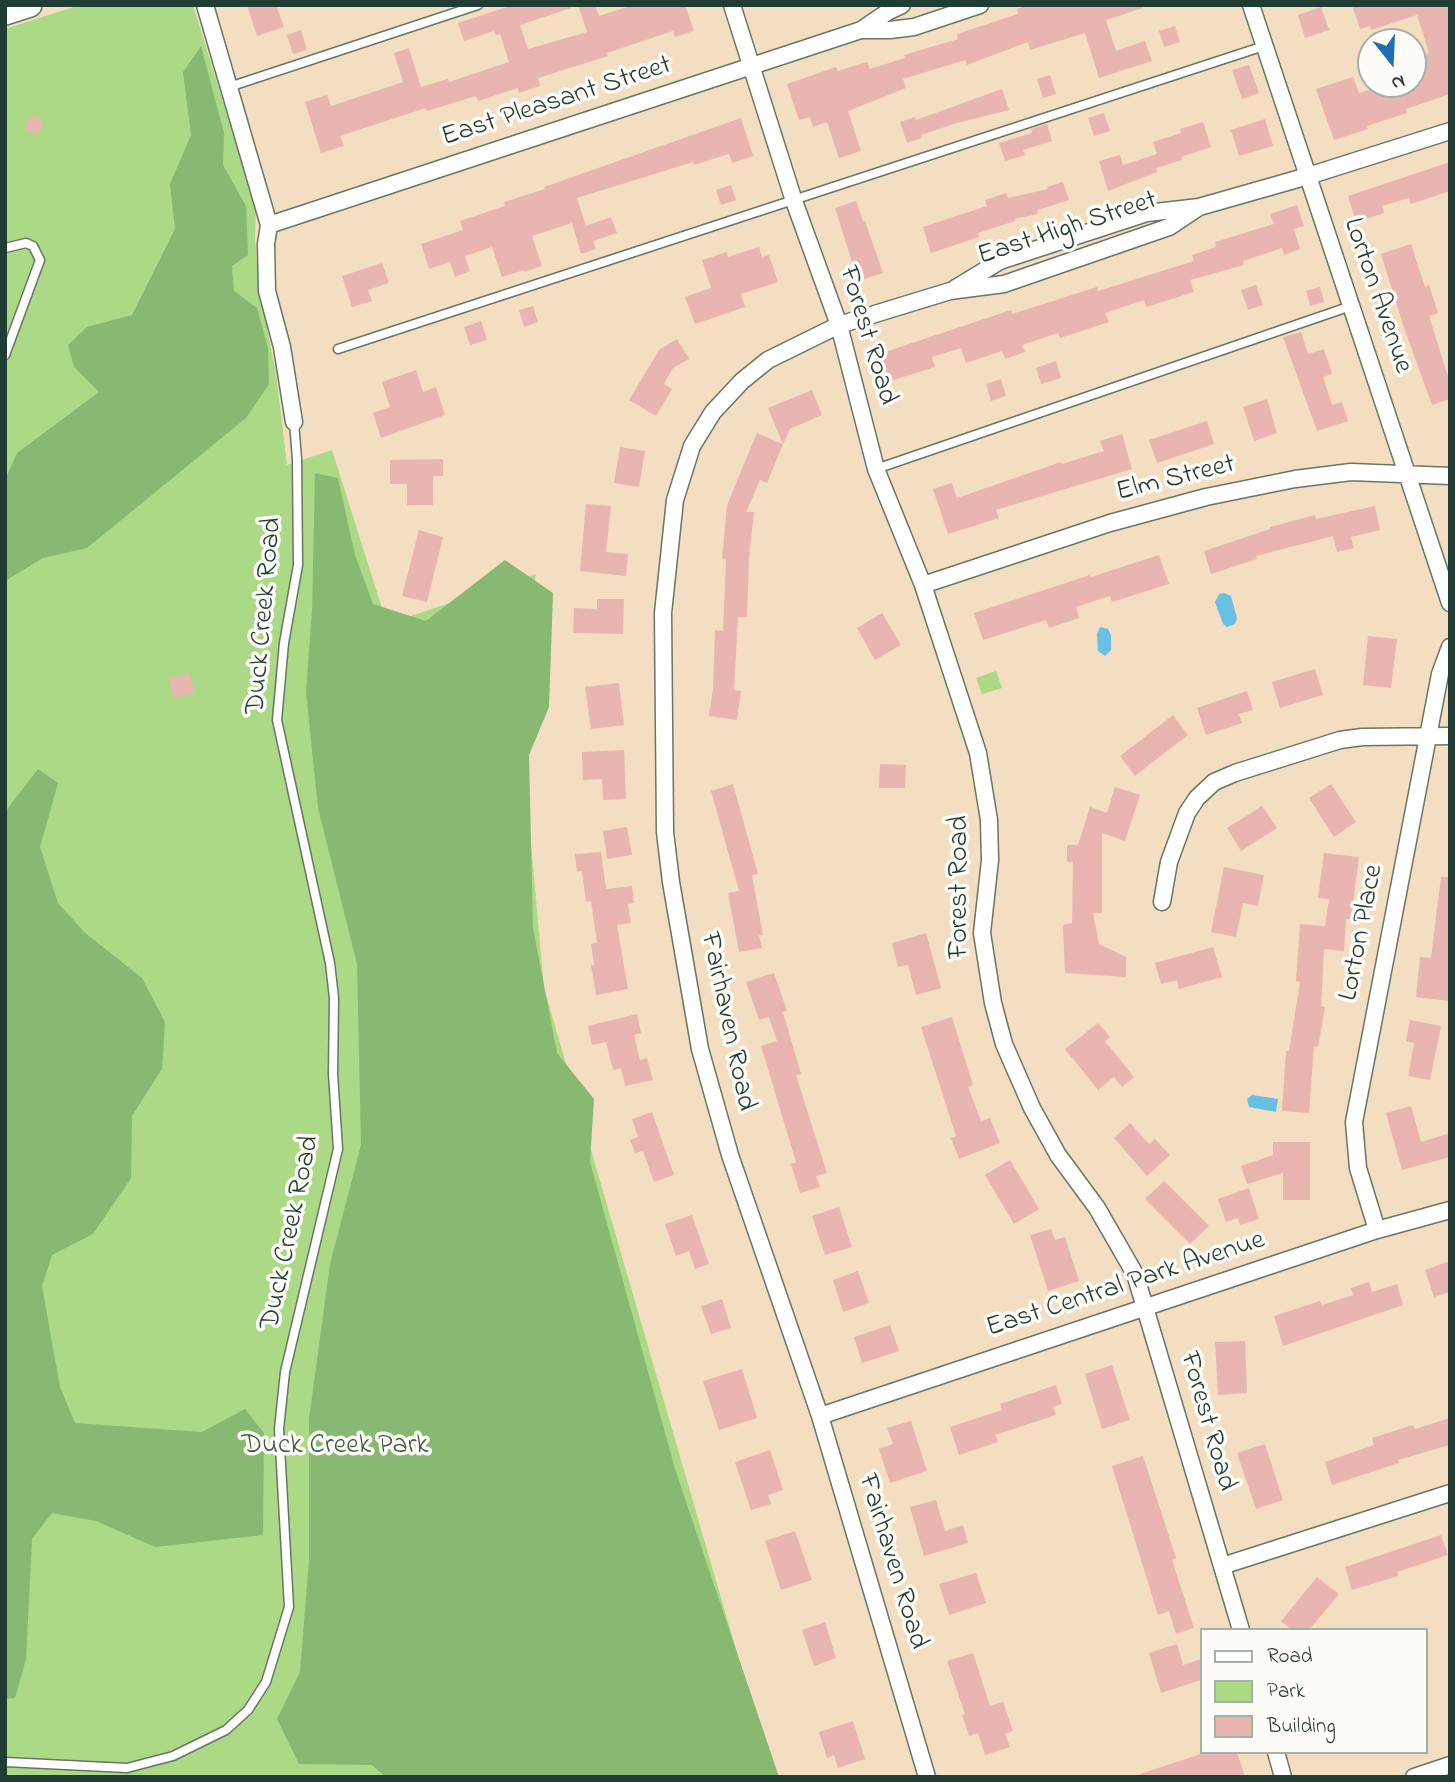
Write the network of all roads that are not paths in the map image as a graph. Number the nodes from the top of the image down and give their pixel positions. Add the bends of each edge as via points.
1 (30, 5) edge
2 (205, 5) edge
3 (478, 5) edge
4 (732, 5) edge
5 (902, 5) edge
6 (980, 5) edge
7 (1251, 5) edge
8 (5, 13) edge
9 (862, 30) junction
10 (1264, 46) junction
11 (752, 66) junction
12 (229, 87) junction
13 (1450, 131) edge
14 (1308, 176) junction
15 (794, 201) junction
16 (1199, 207) junction
17 (269, 225) junction
18 (5, 248) edge
19 (950, 291) junction
20 (1351, 306) junction
21 (839, 325) junction
22 (338, 349) dead end
23 (5, 355) edge
24 (294, 422) joint
25 (876, 469) junction
26 (1408, 473) junction
27 (1450, 476) edge
28 (923, 585) junction
29 (1450, 603) edge
30 (1450, 647) edge
31 (1427, 736) junction
32 (1450, 736) edge
33 (1162, 902) dead end
34 (1450, 1210) edge
35 (1377, 1230) junction
36 (1146, 1307) junction
37 (820, 1416) junction
38 (1450, 1493) edge
39 (1222, 1566) junction
40 (1240, 1628) edge
41 (1277, 1754) edge
42 (5, 1762) edge
43 (1450, 1765) edge
44 (928, 1777) edge
45 (1283, 1777) edge
46 (1414, 1777) edge

1 - 8 main road
2 - 12 street
3 - 12 lane
4 - 11 street, Forest Road
5 - 9 street, East Pleasant Street
6 - 9 street, East Pleasant Street via 914,27
7 - 10 street, Lorton Avenue
9 - 11 street, East Pleasant Street
10 - 14 street, Lorton Avenue
10 - 15 lane
11 - 15 street, Forest Road
11 - 17 street, East Pleasant Street
12 - 17 street
13 - 14 street, East High Street
14 - 16 street, East High Street
14 - 20 street, Lorton Avenue
15 - 21 street, Forest Road
15 - 22 lane
16 - 19 street, East High Street via 1169,227 1004,284
16 - 19 street, East High Street via 1147,213 1000,261
17 - 24 street via 267,291
18 - 23 lane via 26,243 40,260
19 - 21 street, East High Street
20 - 25 lane
20 - 26 street, Lorton Avenue
21 - 25 street, Forest Road
21 - 37 street, Fairhaven Road via 768,360 742,381 713,412 692,446 675,500 663,613 665,832 700,1049 730,1155
24 - 42 lane, Duck Creek Road via 298,565 277,720 330,962 338,1149 285,1372 279,1429 289,1608 266,1682 248,1710 226,1730 173,1756 127,1768
25 - 28 street, Forest Road
26 - 27 street, Elm Street
26 - 28 street, Elm Street via 1325,475 1206,497 1110,523
26 - 29 street, Lorton Avenue
28 - 36 street, Forest Road via 966,712 985,791 990,860 982,933 1004,1044 1032,1108 1130,1264
30 - 31 street, Lorton Place
31 - 32 street
31 - 33 street via 1340,740 1214,782 1187,813 1169,862
31 - 35 street, Lorton Place via 1354,1122 1358,1168
34 - 35 street, East Central Park Avenue
35 - 36 street, East Central Park Avenue
36 - 37 street, East Central Park Avenue
36 - 39 street, Forest Road
37 - 44 street, Fairhaven Road
38 - 39 street
39 - 40 street, Forest Road
41 - 45 street
43 - 46 street

